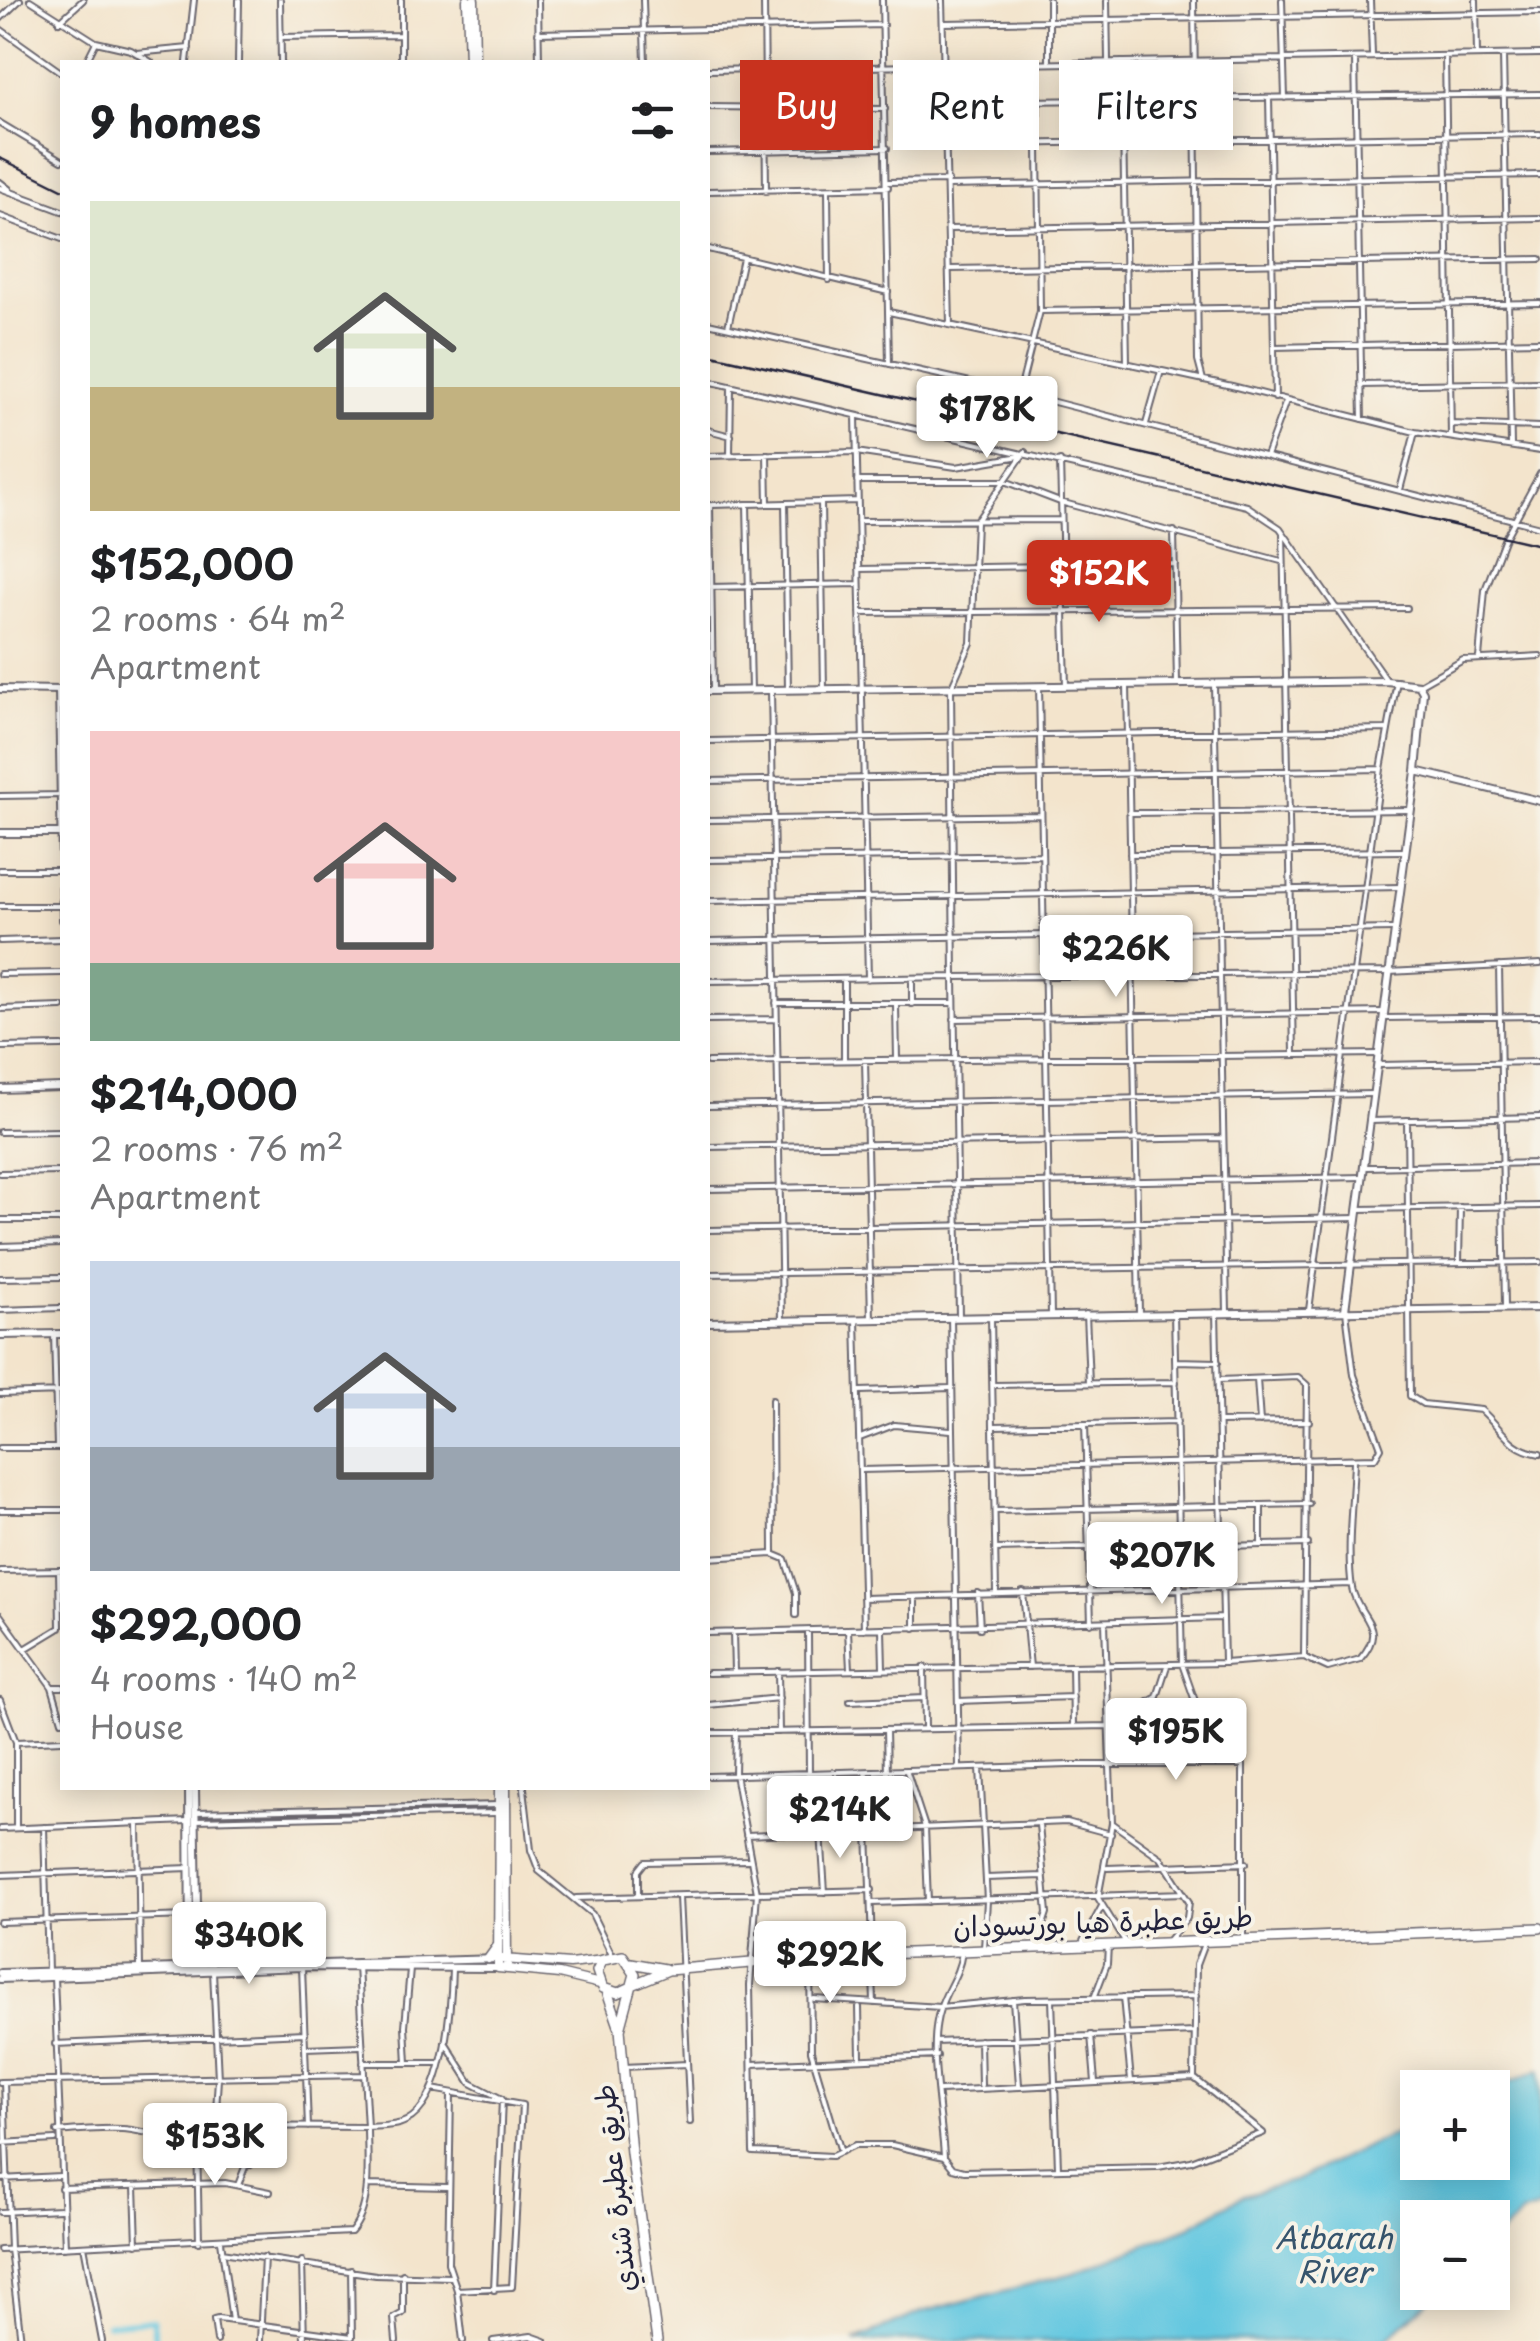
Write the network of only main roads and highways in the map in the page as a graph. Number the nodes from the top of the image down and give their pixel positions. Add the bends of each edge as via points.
1 (471, 0) edge
2 (472, 60) edge
3 (502, 1790) edge
4 (502, 1790) edge
5 (1540, 1928) edge
6 (503, 1940) junction
7 (608, 1957) junction
8 (503, 1962) junction
9 (631, 1962) junction
10 (668, 1970) junction
11 (630, 1987) junction
12 (603, 1988) junction
13 (620, 2029) junction
14 (657, 2341) edge

1 - 2 main road
3 - 6 main road
4 - 6 main road
5 - 10 highway, طريق عطبرة هيا بورتسودان via 874,1954
6 - 8 main road
6 - 8 main road
7 - 8 main road via 570,1964
7 - 9 highway
7 - 12 highway via 597,1972
8 - 12 main road
9 - 10 highway
9 - 11 highway
10 - 11 highway
11 - 12 highway via 618,1993
11 - 13 highway
12 - 13 highway
13 - 14 highway, طريق عطبرة شندي

